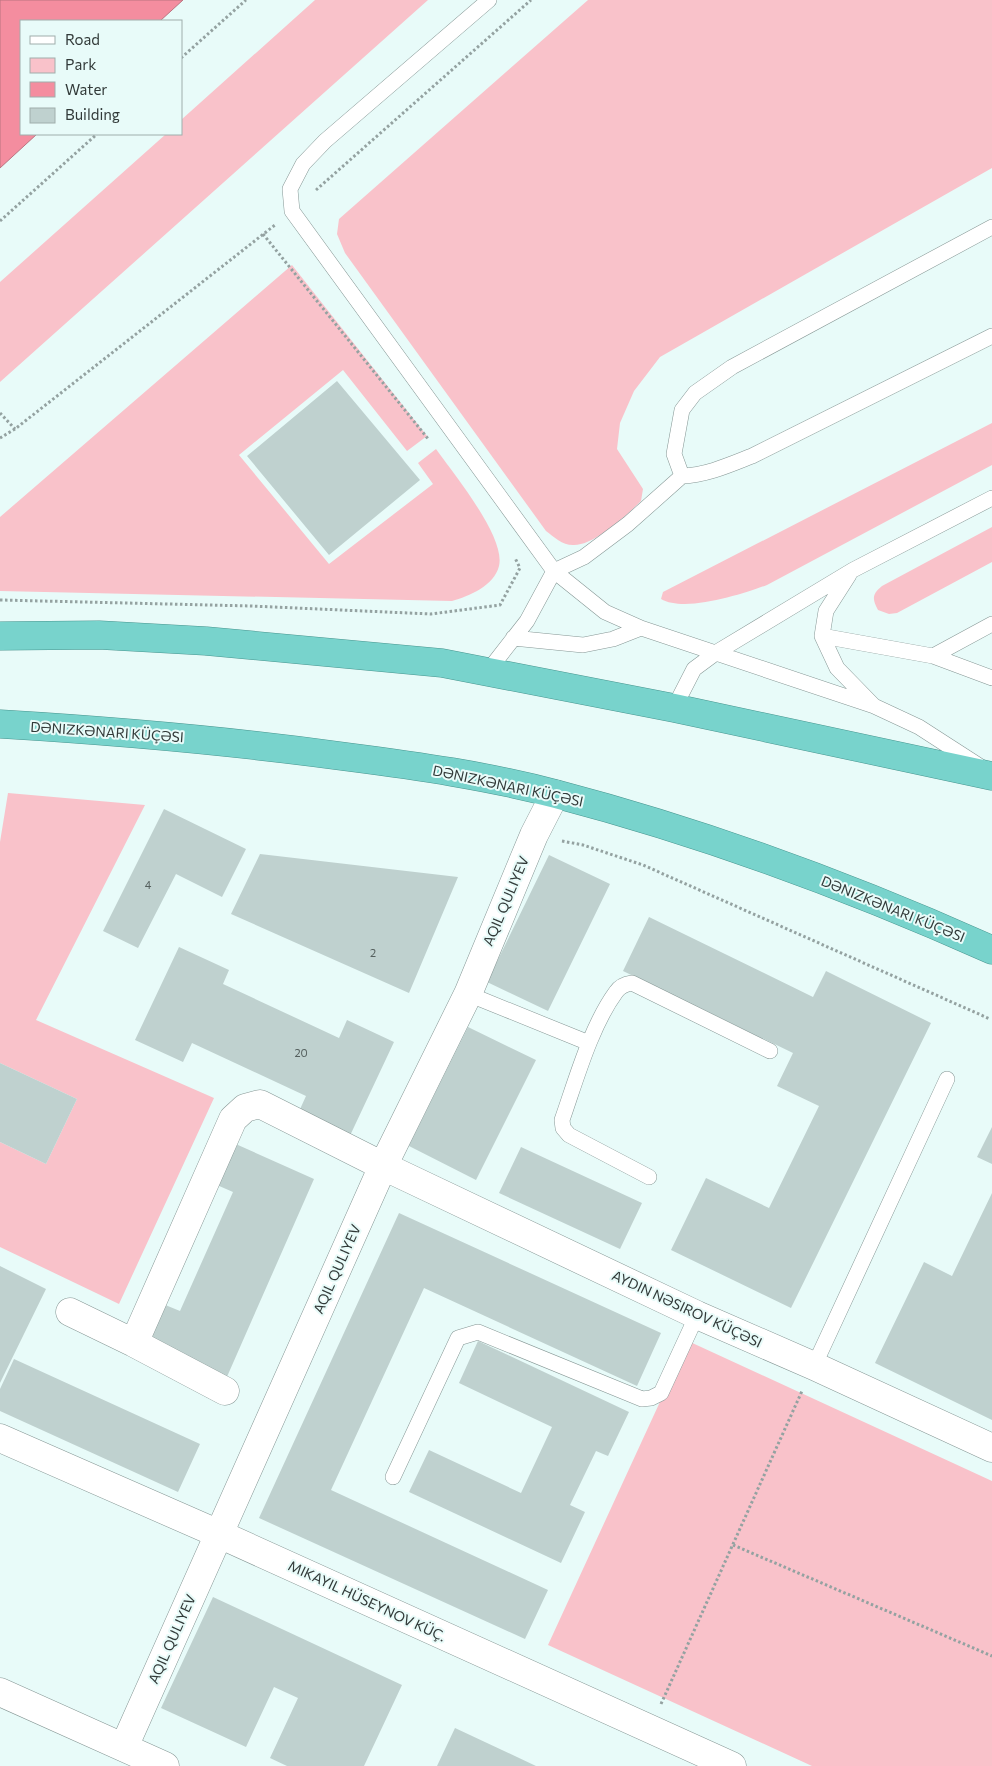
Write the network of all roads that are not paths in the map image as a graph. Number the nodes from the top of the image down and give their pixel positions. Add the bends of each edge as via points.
1 (489, 0) edge
2 (992, 227) edge
3 (992, 336) edge
4 (682, 476) junction
5 (992, 498) edge
6 (853, 570) junction
7 (554, 571) junction
8 (992, 624) edge
9 (641, 628) junction
10 (0, 636) edge
11 (822, 636) junction
12 (513, 638) junction
13 (717, 652) junction
14 (934, 656) junction
15 (488, 671) junction
16 (992, 678) edge
17 (874, 706) junction
18 (674, 708) junction
19 (0, 724) edge
20 (992, 775) edge
21 (555, 794) junction
22 (992, 950) edge
23 (468, 994) junction
24 (589, 1043) junction
25 (770, 1051) dead end
26 (948, 1079) dead end
27 (382, 1166) junction
28 (649, 1177) dead end
29 (70, 1312) dead end
30 (697, 1315) junction
31 (134, 1343) junction
32 (814, 1366) junction
33 (226, 1391) dead end
34 (0, 1438) edge
35 (992, 1448) edge
36 (393, 1477) dead end
37 (219, 1534) junction
38 (0, 1692) edge
39 (124, 1747) junction
40 (165, 1766) edge
41 (732, 1766) edge

1 - 7 lane via 325,141 303,164 290,189 292,211
2 - 4 lane via 732,366 695,393 682,410 677,432 674,454
3 - 4 lane via 752,456 716,470
4 - 7 lane via 628,524 584,557
5 - 6 lane
6 - 11 lane via 826,611
6 - 13 lane
7 - 9 lane via 605,612
7 - 12 lane via 527,621
8 - 14 lane
9 - 12 lane via 583,645
9 - 13 lane
10 - 15 highway via 99,635 206,641 442,663
11 - 14 lane
11 - 17 lane via 836,668
12 - 15 lane
13 - 17 lane
13 - 18 lane via 694,669
14 - 16 lane
15 - 18 highway
17 - 20 lane via 919,727
18 - 20 highway
19 - 21 highway via 230,741 455,773
21 - 22 highway via 793,868 921,918
21 - 23 street, AQIL QULIYEV via 534,835
23 - 24 lane
23 - 27 street, AQIL QULIYEV
24 - 25 lane via 616,991 632,983
24 - 28 lane via 562,1120 563,1128 569,1135
26 - 32 lane
27 - 30 street
27 - 31 street via 260,1104 245,1108 234,1119
27 - 37 street, AQIL QULIYEV
29 - 31 street
30 - 32 street
30 - 36 lane via 661,1393 642,1399 478,1332 458,1338
31 - 33 street
32 - 35 street
34 - 37 street
37 - 39 street, AQIL QULIYEV
37 - 41 street
38 - 39 street
39 - 40 street

